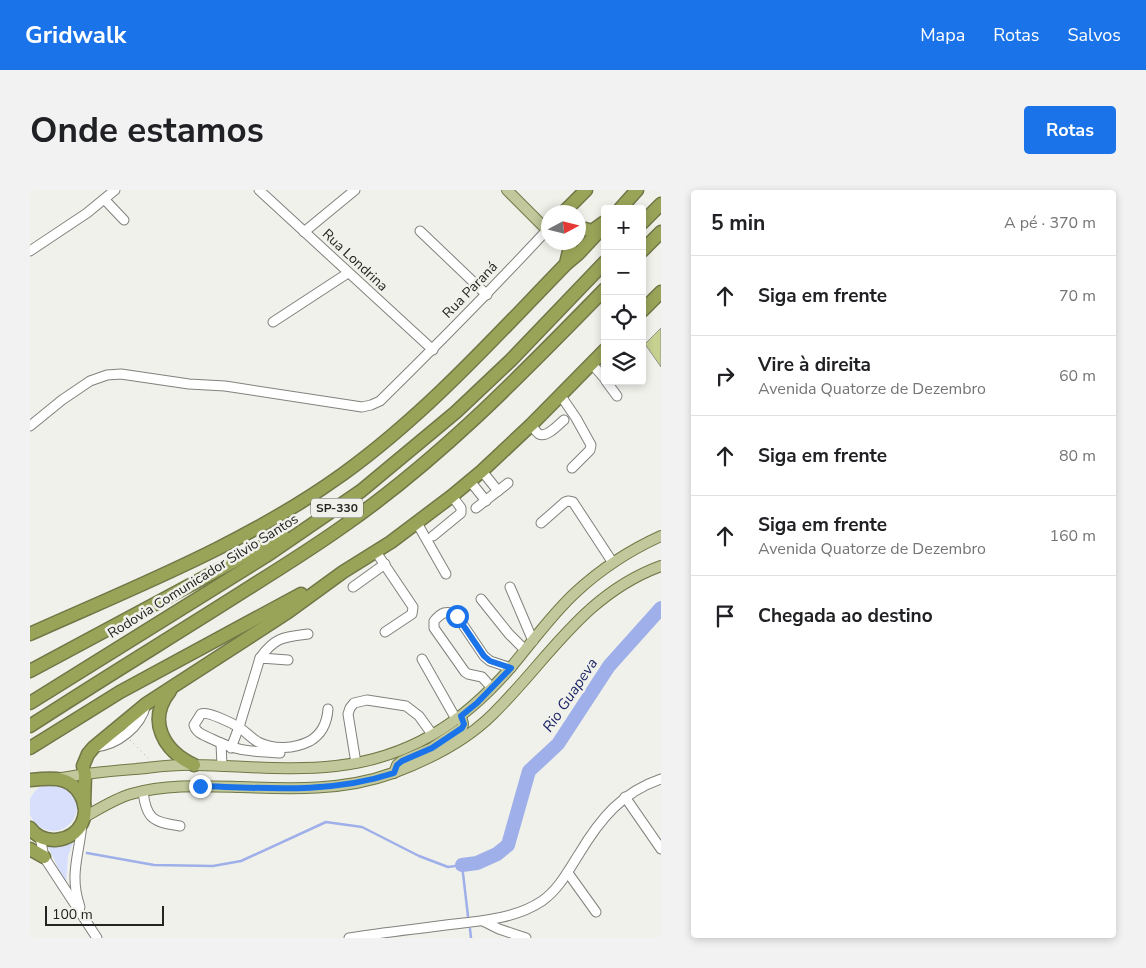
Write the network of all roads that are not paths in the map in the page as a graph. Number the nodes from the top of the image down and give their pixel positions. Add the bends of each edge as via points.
1 (115, 190) edge
2 (258, 190) edge
3 (355, 190) edge
4 (586, 190) edge
5 (637, 190) edge
6 (511, 191) edge
7 (105, 200) junction
8 (661, 204) edge
9 (573, 205) edge
10 (624, 205) edge
11 (646, 219) edge
12 (124, 220) dead end
13 (541, 222) edge
14 (601, 224) edge
15 (586, 229) edge
16 (601, 229) edge
17 (420, 231) dead end
18 (592, 231) junction
19 (304, 232) junction
20 (661, 232) edge
21 (586, 236) edge
22 (541, 237) edge
23 (569, 250) edge
24 (643, 250) edge
25 (30, 251) edge
26 (566, 264) junction
27 (601, 266) edge
28 (348, 272) junction
29 (661, 292) edge
30 (601, 293) edge
31 (487, 295) junction
32 (646, 307) edge
33 (273, 322) dead end
34 (433, 350) junction
35 (600, 357) edge
36 (609, 385) edge
37 (561, 396) junction
38 (617, 396) dead end
39 (564, 420) dead end
40 (531, 424) junction
41 (30, 426) edge
42 (572, 468) dead end
43 (482, 471) junction
44 (470, 481) junction
45 (508, 484) dead end
46 (498, 491) junction
47 (452, 496) junction
48 (486, 501) junction
49 (476, 508) dead end
50 (315, 522) junction
51 (417, 523) junction
52 (541, 523) dead end
53 (433, 536) dead end
54 (661, 536) edge
55 (376, 552) junction
56 (613, 563) junction
57 (385, 564) junction
58 (661, 566) edge
59 (343, 572) junction
60 (446, 574) dead end
61 (353, 587) dead end
62 (510, 588) dead end
63 (481, 598) dead end
64 (385, 632) dead end
65 (30, 634) edge
66 (308, 634) dead end
67 (533, 641) junction
68 (523, 653) junction
69 (260, 658) junction
70 (422, 659) dead end
71 (288, 660) dead end
72 (511, 668) junction
73 (30, 671) edge
74 (177, 683) junction
75 (492, 688) junction
76 (30, 703) edge
77 (146, 704) junction
78 (328, 709) dead end
79 (492, 714) junction
80 (458, 717) junction
81 (30, 726) edge
82 (239, 727) junction
83 (432, 734) junction
84 (221, 743) junction
85 (94, 747) junction
86 (30, 748) edge
87 (231, 748) junction
88 (280, 750) junction
89 (356, 763) junction
90 (194, 765) junction
91 (222, 766) junction
92 (280, 768) junction
93 (394, 773) junction
94 (85, 774) junction
95 (53, 779) junction
96 (661, 779) edge
97 (30, 780) edge
98 (30, 791) edge
99 (144, 791) junction
100 (625, 797) junction
101 (83, 815) junction
102 (180, 826) dead end
103 (33, 832) edge
104 (30, 849) edge
105 (661, 849) edge
106 (44, 857) junction
107 (568, 873) junction
108 (596, 912) dead end
109 (82, 915) junction
110 (483, 921) junction
111 (392, 935) edge
112 (97, 938) edge
113 (349, 938) edge
114 (526, 938) edge

1 - 7 street
2 - 19 street, Rua Londrina
3 - 19 street
4 - 9 highway
5 - 10 highway
6 - 13 main road
7 - 12 street
7 - 25 street
8 - 11 highway
14 - 18 highway
15 - 18 highway
16 - 26 highway
17 - 31 street
18 - 21 highway
19 - 28 street, Rua Londrina
20 - 24 highway
22 - 31 street, Rua Paraná
23 - 26 highway
26 - 65 highway via 426,406 341,475 234,541
27 - 50 highway, Rodovia Comunicador Silvio Santos / SP-330 via 456,412 361,491
28 - 33 street
28 - 34 street, Rua Londrina
29 - 32 highway
30 - 81 highway, SP-330 via 469,424 421,467 362,512 276,571
31 - 34 street, Rua Paraná
34 - 41 street, Rua Paraná via 380,401 371,405 121,374 90,381
35 - 37 highway
36 - 38 street
37 - 40 highway
37 - 42 street via 591,445
39 - 40 street via 543,435
40 - 43 highway
43 - 44 highway
43 - 46 street
44 - 47 highway
44 - 48 street
45 - 46 street
46 - 48 street
47 - 51 highway
47 - 53 street via 461,513
48 - 49 street
50 - 73 highway via 261,547
50 - 76 highway, Rodovia Comunicador Silvio Santos / SP-330
51 - 55 highway
51 - 60 street
52 - 56 street via 565,502 573,502
54 - 56 main road
55 - 57 street
55 - 59 highway
56 - 67 main road via 575,592
57 - 61 street
57 - 64 street via 413,607 412,614
58 - 79 main road via 615,590 580,618
59 - 74 highway via 288,612
59 - 86 highway via 120,692
62 - 67 street
63 - 68 street
66 - 69 street via 285,636 273,642
67 - 68 main road
68 - 72 main road
68 - 79 main road via 525,673 491,708
69 - 71 street
69 - 82 street
70 - 80 street
72 - 75 main road
72 - 75 street via 484,656 457,616 447,612 434,621 434,628 462,668 468,674 482,676
74 - 77 highway
74 - 90 highway via 159,709 160,728 174,753
75 - 80 main road
77 - 85 highway
77 - 85 street via 142,717 125,734 109,744
78 - 88 street via 325,726 312,740
79 - 93 main road via 442,750
80 - 83 main road
80 - 93 main road via 464,724 462,728 432,748 402,761
82 - 84 street via 207,713 201,714 194,724 196,729
82 - 87 street
82 - 88 street via 257,741
83 - 89 main road via 409,747
83 - 89 street via 419,716 406,706 360,701 350,708 348,714
84 - 87 street
84 - 91 street
85 - 94 highway via 85,759
87 - 88 street
88 - 92 street
89 - 92 main road via 321,768
90 - 91 main road
90 - 94 main road
91 - 92 main road
93 - 99 main road via 326,787 200,786
94 - 95 main road
94 - 101 highway
95 - 97 highway
95 - 98 highway via 40,782
95 - 101 highway via 75,787 81,795
96 - 100 street
99 - 101 main road via 119,798
99 - 102 street via 150,816 158,822
100 - 105 street
100 - 107 street via 591,835
101 - 103 highway via 75,832 67,837 49,840
101 - 109 street via 74,874
103 - 106 street
104 - 106 highway
106 - 109 street
107 - 108 street
107 - 110 street via 551,894 531,907
109 - 112 street
110 - 111 street
110 - 114 street
111 - 113 street

